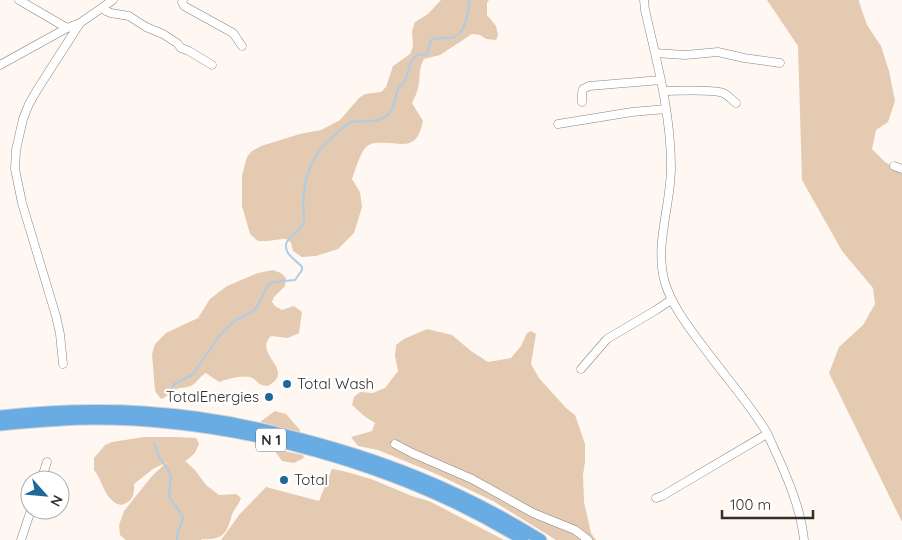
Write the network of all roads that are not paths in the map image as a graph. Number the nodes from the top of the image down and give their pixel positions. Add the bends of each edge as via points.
1 (19, 0) edge
2 (113, 0) edge
3 (183, 0) edge
4 (644, 0) edge
5 (103, 7) junction
6 (80, 23) junction
7 (67, 28) junction
8 (242, 46) dead end
9 (655, 53) junction
10 (780, 62) dead end
11 (0, 65) edge
12 (212, 65) dead end
13 (661, 80) junction
14 (664, 92) junction
15 (582, 102) dead end
16 (736, 103) dead end
17 (666, 109) junction
18 (558, 124) dead end
19 (671, 300) junction
20 (63, 364) dead end
21 (580, 369) dead end
22 (0, 416) edge
23 (0, 425) edge
24 (768, 434) junction
25 (395, 444) dead end
26 (47, 462) dead end
27 (44, 470) edge
28 (656, 498) dead end
29 (28, 520) edge
30 (21, 540) edge
31 (523, 540) edge
32 (541, 540) edge
33 (588, 540) edge
34 (804, 540) edge

1 - 7 street
2 - 5 street
3 - 8 street via 184,6 233,33
4 - 9 street
5 - 6 street
5 - 12 street via 163,34
6 - 7 street
6 - 20 street via 29,104 18,136 15,169 56,316
7 - 11 street
9 - 10 street via 718,52
9 - 13 street
13 - 14 street
13 - 15 street via 589,86 583,89
14 - 16 street via 721,93
14 - 17 street
17 - 18 street
17 - 19 street via 670,175 660,253
19 - 21 street via 607,339
19 - 24 street
22 - 32 highway, N 1 via 48,411 145,412 255,427 313,441 402,470 485,507
23 - 31 highway, N 1 via 50,420 144,421 255,437 331,455 403,480 477,514
24 - 28 street
24 - 34 street via 789,482
25 - 33 street via 472,479 533,513 575,530
26 - 27 street
29 - 30 street

